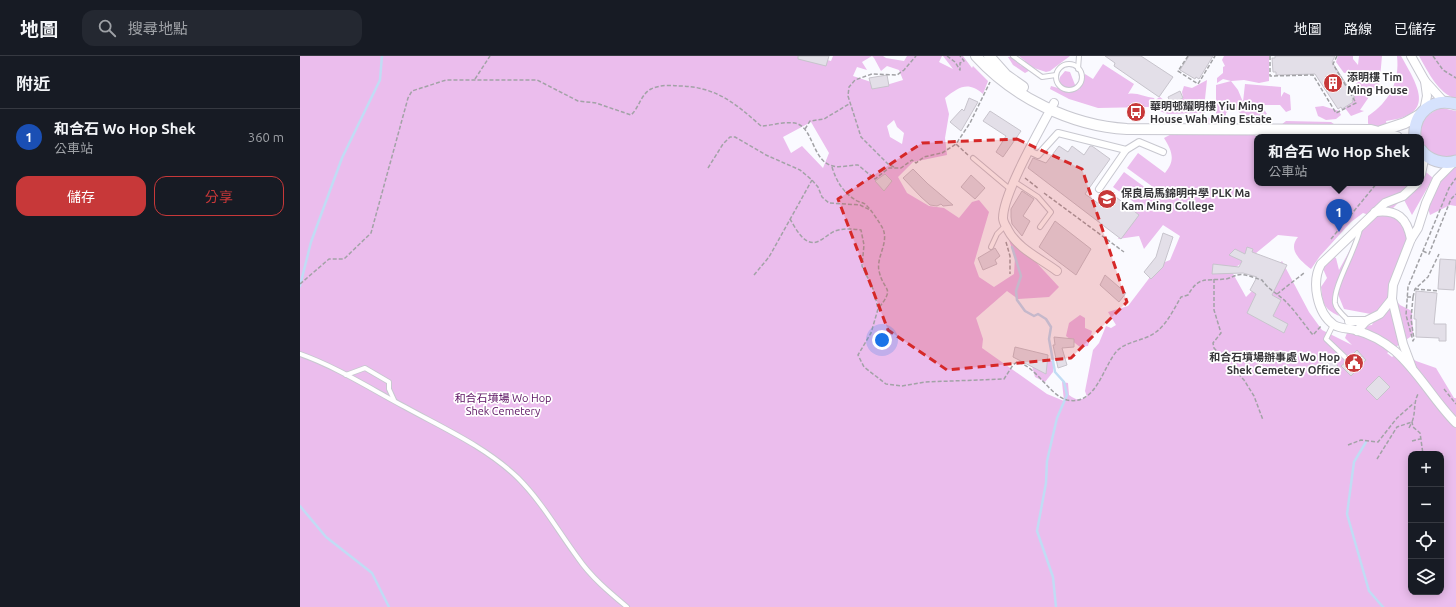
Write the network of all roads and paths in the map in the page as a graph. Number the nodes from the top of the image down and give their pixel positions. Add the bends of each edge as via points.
1 (490, 56) edge
2 (916, 56) edge
3 (947, 56) edge
4 (960, 56) edge
5 (989, 56) edge
6 (1013, 56) edge
7 (1079, 56) edge
8 (1188, 56) edge
9 (1215, 56) edge
10 (1270, 56) edge
11 (1337, 56) edge
12 (1411, 56) edge
13 (1433, 56) edge
14 (972, 58) edge
15 (964, 61) junction
16 (1078, 69) junction
17 (1056, 75) junction
18 (1456, 78) edge
19 (475, 79) junction
20 (991, 80) dead end
21 (1425, 81) junction
22 (1444, 102) junction
23 (850, 103) junction
24 (1456, 104) edge
25 (1053, 106) junction
26 (1422, 112) junction
27 (805, 129) junction
28 (1381, 131) junction
29 (1390, 134) edge
30 (1415, 134) edge
31 (956, 144) junction
32 (1126, 150) junction
33 (1030, 151) junction
34 (1163, 152) dead end
35 (1424, 152) edge
36 (972, 158) joint
37 (1454, 162) edge
38 (832, 166) junction
39 (895, 167) junction
40 (708, 168) dead end
41 (1025, 178) dead end
42 (1456, 178) edge
43 (812, 180) junction
44 (1015, 182) junction
45 (1375, 186) edge
46 (1414, 186) edge
47 (1099, 189) dead end
48 (1012, 190) junction
49 (1456, 194) edge
50 (870, 210) junction
51 (1375, 212) junction
52 (790, 219) junction
53 (1006, 225) junction
54 (1360, 225) junction
55 (1040, 227) dead end
56 (1331, 239) dead end
57 (1411, 239) junction
58 (991, 247) dead end
59 (1423, 251) junction
60 (1124, 252) dead end
61 (1439, 254) dead end
62 (1057, 271) dead end
63 (1304, 274) dead end
64 (754, 275) dead end
65 (1214, 279) junction
66 (300, 284) edge
67 (1415, 289) junction
68 (1439, 291) dead end
69 (1277, 294) junction
70 (1407, 297) junction
71 (1413, 297) junction
72 (1392, 299) junction
73 (878, 309) junction
74 (1349, 321) junction
75 (1366, 322) junction
76 (1333, 324) junction
77 (1322, 325) dead end
78 (1355, 330) junction
79 (300, 354) edge
80 (1347, 359) dead end
81 (1412, 369) junction
82 (346, 376) junction
83 (1444, 389) dead end
84 (1418, 394) dead end
85 (395, 402) junction
86 (1414, 403) junction
87 (1456, 404) edge
88 (1263, 420) dead end
89 (1412, 422) junction
90 (1456, 424) edge
91 (1410, 428) dead end
92 (1420, 439) junction
93 (1412, 440) dead end
94 (1348, 445) dead end
95 (1422, 451) edge
96 (1377, 459) dead end
97 (627, 607) edge

1 - 19 path
2 - 23 path via 896,75 872,74 855,80 849,86
3 - 15 path via 960,70 960,63
4 - 15 path
5 - 25 street via 1016,82
6 - 17 lane via 1042,77
7 - 16 lane
8 - 9 path via 1178,71 1198,84
10 - 11 path via 1270,76 1314,75 1336,113 1356,103 1333,64
12 - 21 street
13 - 18 path via 1444,70
14 - 15 path
14 - 25 street via 1006,84
16 - 17 lane via 1073,65 1064,65
16 - 17 lane via 1081,74 1080,83 1071,90 1059,86
19 - 27 path via 537,80 578,101 596,103 631,115 636,111 645,93 651,89 658,86 690,86 714,92 733,102 761,126 792,122
19 - 66 path via 446,80 412,91 371,233 344,259 329,259
20 - 31 path via 970,123
21 - 22 street
21 - 26 street via 1427,96
22 - 24 main road
22 - 26 main road via 1434,104
23 - 27 path via 824,119 810,121
23 - 39 path via 860,137 888,164
25 - 28 street via 1119,125 1154,129
25 - 33 street
26 - 28 street via 1405,123
26 - 30 main road
27 - 38 path via 823,159
28 - 29 street
31 - 36 path
31 - 39 path via 942,153 924,157 916,163 912,160 901,168
32 - 33 street via 1058,133 1038,155
32 - 34 street via 1139,142
32 - 47 street
33 - 44 street
35 - 37 main road via 1445,163
36 - 48 lane
37 - 57 street via 1437,179 1418,228
38 - 39 path via 858,164 875,178 889,168
38 - 50 path via 843,190 854,200 866,204
40 - 43 path via 723,144 730,137 735,137 766,155 791,165
41 - 60 path
42 - 59 path via 1448,188
43 - 50 path via 822,197 829,203 860,205
43 - 52 path
44 - 48 street
44 - 55 lane via 1038,197 1052,212
45 - 56 path
46 - 51 street via 1403,196 1385,203
48 - 53 street via 1004,210 1003,220
49 - 59 path via 1429,254
50 - 73 path via 885,234 878,264 888,296
51 - 54 street
51 - 57 street via 1386,211 1399,215 1409,227
52 - 64 path via 769,257
52 - 73 path via 805,240 812,243 834,231 861,230 864,245 862,266 874,291
53 - 58 lane via 997,234
53 - 62 street via 1012,237
54 - 74 lane via 1351,258 1337,288 1335,303
54 - 76 street via 1321,264 1316,276 1318,300
57 - 72 street via 1393,285
59 - 70 path via 1408,287
61 - 67 path via 1428,277
63 - 69 path
65 - 69 path via 1247,276 1262,280 1268,289
65 - 73 path via 1202,280 1188,295 1181,297 1156,333 1121,348 1085,397 1074,400 1058,396 1028,367 1017,362 1012,365 1004,379 925,382 902,386 886,384 864,367 858,355 871,333
65 - 88 path via 1214,310 1221,333 1213,343 1214,348 1244,380 1254,396
67 - 68 path
67 - 71 path
69 - 77 path via 1296,313 1313,336
70 - 71 path
70 - 71 path via 1406,314 1413,341
72 - 75 street via 1380,314
72 - 81 street
74 - 75 street
74 - 78 lane
75 - 78 street
76 - 78 street
76 - 80 lane via 1326,339
78 - 81 street via 1379,339
79 - 82 lane
81 - 90 street
82 - 85 lane
82 - 85 lane via 365,368 389,382 389,389
83 - 87 path
84 - 86 path
85 - 97 lane via 471,443 518,478 555,522 578,559
86 - 89 path via 1415,415
86 - 94 path via 1397,418 1378,442 1361,440
89 - 91 path
89 - 92 path via 1413,427 1420,433
89 - 96 path via 1398,428
92 - 93 path
92 - 95 path

